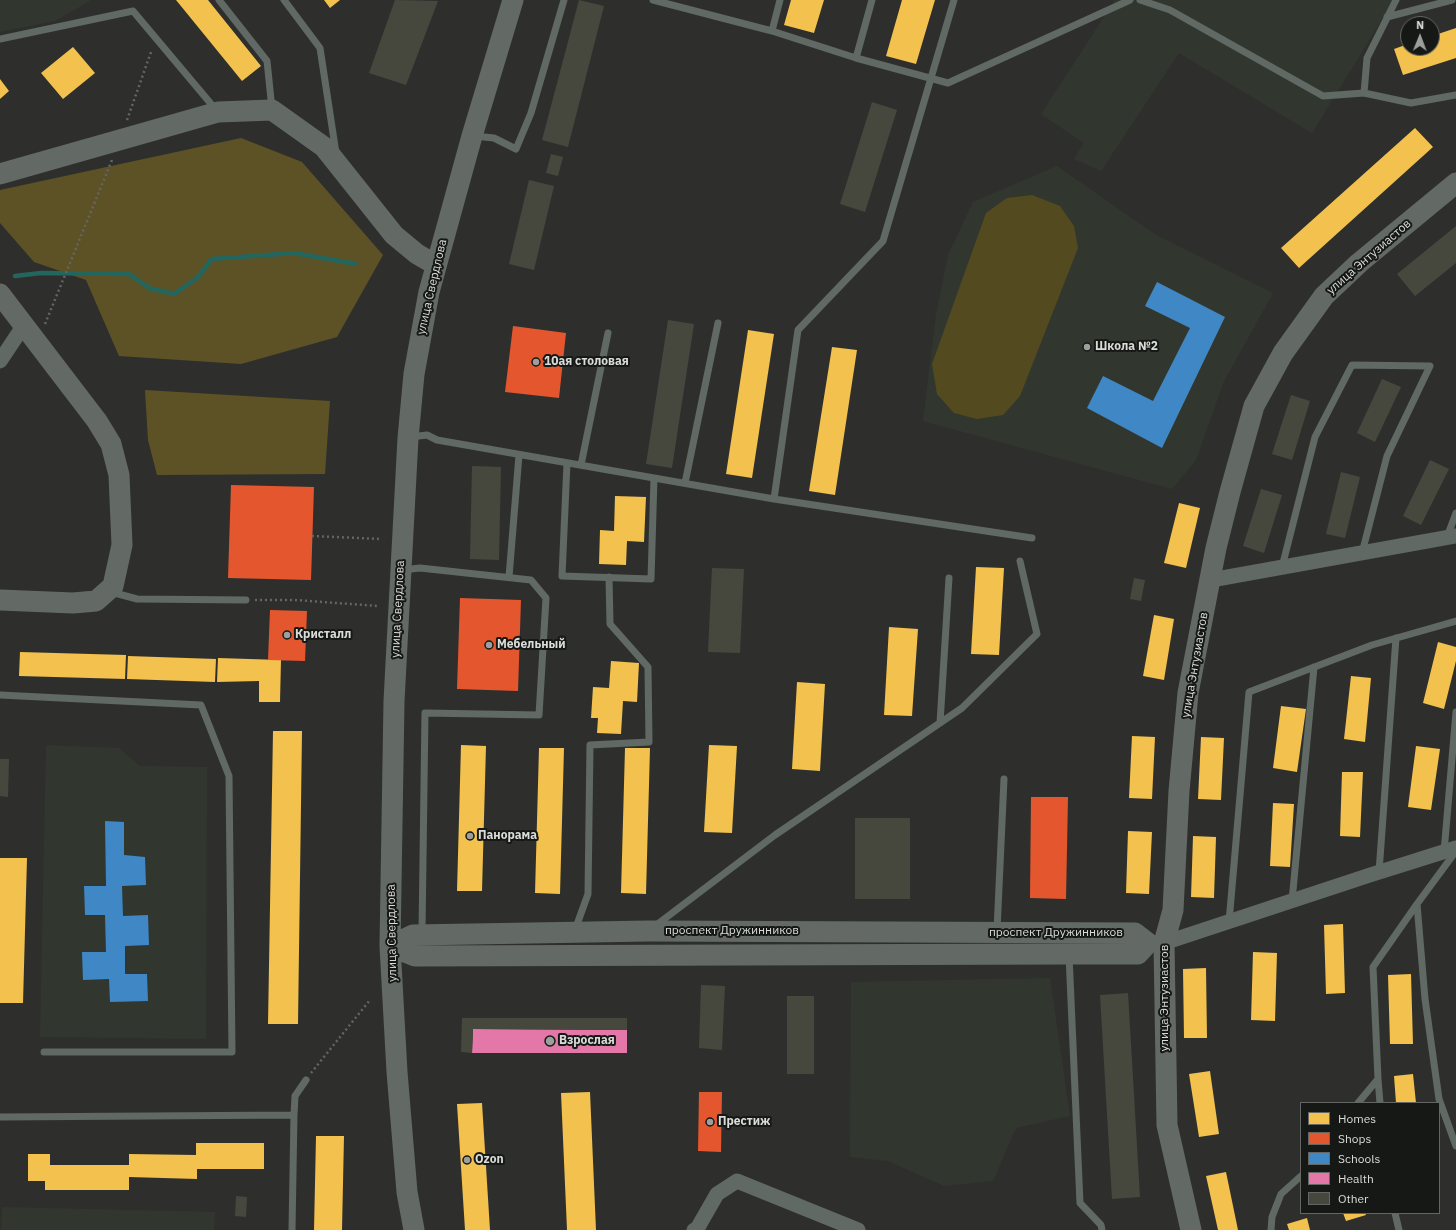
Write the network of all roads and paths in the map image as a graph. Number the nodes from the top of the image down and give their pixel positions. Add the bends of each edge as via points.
1 (219, 0) edge
2 (284, 0) edge
3 (513, 0) edge
4 (564, 0) edge
5 (654, 0) edge
6 (780, 0) edge
7 (872, 0) edge
8 (954, 0) edge
9 (1130, 0) edge
10 (1140, 0) edge
11 (1396, 0) edge
12 (1452, 0) edge
13 (1387, 17) junction
14 (144, 24) junction
15 (772, 31) junction
16 (0, 39) edge
17 (856, 58) junction
18 (932, 79) junction
19 (1364, 93) junction
20 (1456, 95) edge
21 (272, 110) junction
22 (218, 112) junction
23 (472, 136) junction
24 (120, 141) junction
25 (338, 163) junction
26 (0, 174) edge
27 (1456, 183) edge
28 (436, 264) junction
29 (0, 294) edge
30 (718, 323) dead end
31 (24, 325) junction
32 (608, 333) dead end
33 (38, 342) junction
34 (0, 361) edge
35 (408, 438) junction
36 (519, 455) junction
37 (567, 463) junction
38 (581, 465) junction
39 (654, 478) junction
40 (685, 483) junction
41 (774, 499) junction
42 (1456, 513) edge
43 (312, 536) dead end
44 (1451, 537) edge
45 (1032, 538) dead end
46 (381, 539) dead end
47 (1362, 553) junction
48 (1020, 561) dead end
49 (1282, 568) junction
50 (400, 570) junction
51 (509, 577) junction
52 (609, 577) junction
53 (949, 578) dead end
54 (1211, 580) junction
55 (107, 591) junction
56 (0, 600) edge
57 (246, 600) joint
58 (378, 606) dead end
59 (1456, 621) edge
60 (1396, 638) junction
61 (1314, 667) junction
62 (0, 695) edge
63 (1456, 712) edge
64 (940, 723) junction
65 (1004, 779) dead end
66 (1452, 851) edge
67 (1379, 872) junction
68 (1292, 900) junction
69 (1417, 904) junction
70 (1229, 922) junction
71 (649, 931) junction
72 (574, 932) junction
73 (996, 933) junction
74 (422, 935) junction
75 (1156, 943) junction
76 (390, 946) junction
77 (1069, 954) junction
78 (370, 1000) dead end
79 (44, 1052) dead end
80 (317, 1064) dead end
81 (1378, 1079) junction
82 (306, 1080) dead end
83 (1359, 1102) edge
84 (1380, 1102) edge
85 (294, 1115) junction
86 (0, 1117) edge
87 (1456, 1146) edge
88 (1300, 1177) edge
89 (1395, 1214) edge
90 (292, 1230) edge
91 (414, 1230) edge
92 (694, 1230) edge
93 (858, 1230) edge
94 (1102, 1230) edge
95 (1189, 1230) edge
96 (1271, 1230) edge
97 (1399, 1230) edge

1 - 21 lane via 267,61
2 - 25 lane via 320,48
3 - 23 street, улица Свердлова
4 - 23 lane via 531,113 516,149 494,138
5 - 15 lane
6 - 15 lane
7 - 17 lane
8 - 18 lane
9 - 18 lane via 948,82
10 - 19 lane via 1170,10 1323,96
11 - 13 lane
12 - 13 lane
13 - 19 lane via 1367,58
14 - 16 lane via 133,11
14 - 22 lane
14 - 24 path via 151,52
15 - 17 lane
17 - 18 lane
18 - 41 lane via 883,241 798,330
19 - 20 lane via 1411,103
21 - 22 street
21 - 25 street via 324,147
22 - 24 street
23 - 28 street, улица Свердлова
24 - 26 street
24 - 33 path
25 - 28 street via 394,235 417,254
27 - 54 street, улица Энтузиастов via 1359,263 1324,296 1283,352 1254,406 1216,548
28 - 35 street, улица Свердлова via 414,374
29 - 31 street
30 - 40 lane
31 - 33 street
31 - 34 street
32 - 38 lane
33 - 55 street via 112,444 119,475 122,545 113,586
35 - 36 lane via 427,435 437,440
35 - 50 street, улица Свердлова
36 - 37 lane
36 - 51 lane
37 - 38 lane
37 - 52 lane via 562,576
38 - 39 lane
39 - 40 lane
39 - 52 lane via 650,579
40 - 41 lane
41 - 45 lane
42 - 44 lane
43 - 46 path
44 - 47 street
47 - 49 street
47 - 49 lane via 1387,456 1430,366 1352,365 1315,437
48 - 64 lane via 1037,634 962,708
49 - 54 street
50 - 51 lane via 420,568
50 - 76 street, улица Свердлова via 394,701
51 - 74 lane via 531,580 546,598 539,715 425,714
52 - 72 lane via 610,624 648,667 649,742 590,745 588,894
53 - 64 lane
54 - 75 street, улица Энтузиастов via 1188,694 1179,791 1173,910
55 - 56 street via 96,601 73,603
55 - 57 lane via 138,599
57 - 58 path via 295,600
59 - 60 lane
60 - 61 lane
60 - 67 lane
61 - 68 lane
61 - 70 lane via 1249,692
62 - 79 lane via 201,705 229,776 232,1052
63 - 66 lane
64 - 71 lane via 775,835
65 - 73 lane
66 - 67 street
66 - 69 lane
67 - 68 street
68 - 70 street
69 - 81 lane via 1373,967
69 - 87 lane via 1425,999 1440,1100
70 - 75 street
71 - 72 street, проспект Дружинников
71 - 73 street, проспект Дружинников
72 - 74 street, проспект Дружинников
73 - 75 street, проспект Дружинников via 1135,933
74 - 76 street, проспект Дружинников via 413,935
75 - 77 street, проспект Дружинников via 1138,954
75 - 95 street, улица Энтузиастов via 1167,1125
76 - 77 street, проспект Дружинников via 415,956
76 - 91 street, улица Свердлова via 407,1192
77 - 94 lane via 1080,1203 1101,1225
78 - 80 path
81 - 83 lane
81 - 84 lane
82 - 85 lane via 295,1096
85 - 86 lane
85 - 90 lane
88 - 96 lane via 1281,1194 1272,1217
89 - 97 lane
92 - 93 street via 717,1194 736,1181

